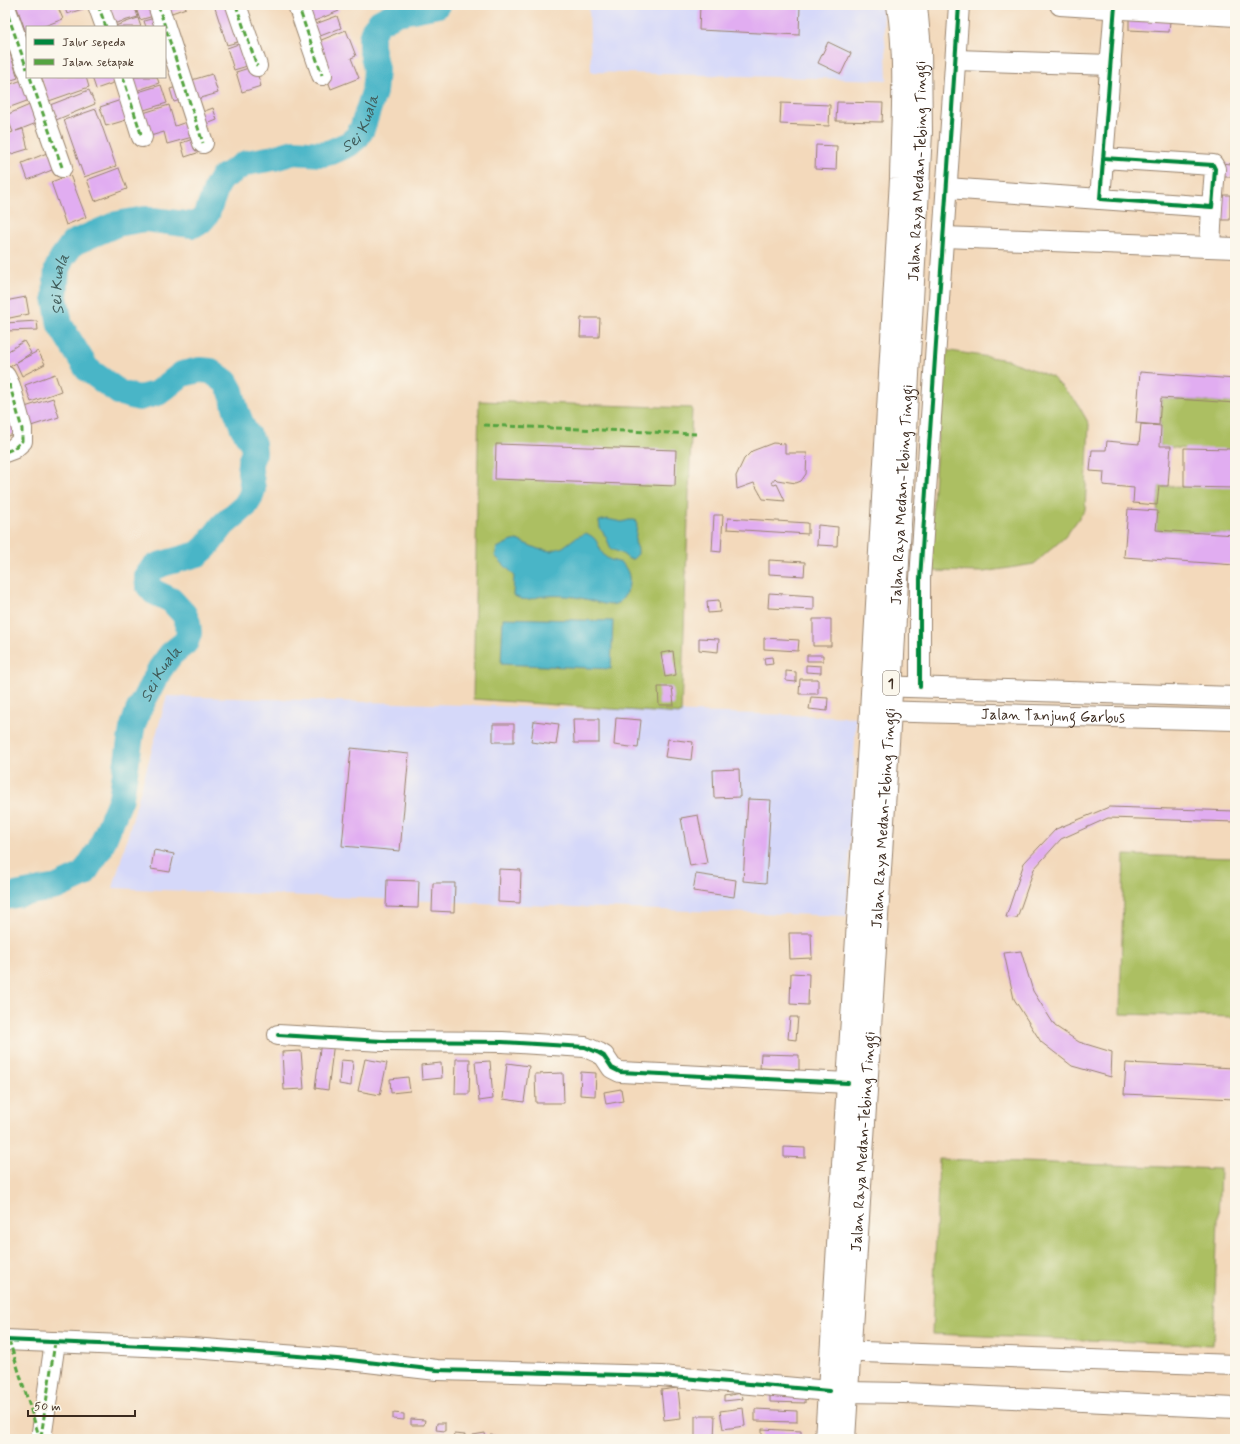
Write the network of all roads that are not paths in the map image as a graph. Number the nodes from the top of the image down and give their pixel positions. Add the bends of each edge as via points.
1 (98, 5) edge
2 (158, 5) edge
3 (236, 5) edge
4 (298, 5) edge
5 (898, 5) edge
6 (916, 5) edge
7 (959, 5) edge
8 (1060, 5) edge
9 (5, 7) edge
10 (1115, 7) edge
11 (1235, 16) edge
12 (106, 26) edge
13 (165, 26) edge
14 (166, 30) edge
15 (956, 60) junction
16 (1111, 65) junction
17 (26, 66) edge
18 (257, 66) dead end
19 (322, 75) dead end
20 (30, 78) edge
21 (123, 78) edge
22 (142, 137) dead end
23 (203, 143) dead end
24 (1103, 158) junction
25 (62, 167) dead end
26 (947, 188) junction
27 (1100, 199) junction
28 (1212, 207) junction
29 (944, 237) junction
30 (1210, 247) junction
31 (1235, 248) edge
32 (5, 376) edge
33 (5, 452) edge
34 (882, 686) junction
35 (920, 687) junction
36 (1235, 697) edge
37 (880, 711) junction
38 (1235, 720) edge
39 (278, 1035) dead end
40 (848, 1083) junction
41 (5, 1340) edge
42 (55, 1342) junction
43 (840, 1356) junction
44 (1235, 1365) edge
45 (838, 1388) junction
46 (1235, 1408) edge
47 (41, 1439) edge
48 (826, 1439) edge
49 (844, 1439) edge

1 - 12 street
2 - 13 street
3 - 18 street
4 - 19 street
5 - 34 highway, Jalan Raya Medan-Tebing Tinggi / 1 via 903,92 901,179
6 - 34 highway, Jalan Raya Medan-Tebing Tinggi / 1 via 920,49 921,132
7 - 15 street
8 - 10 street
9 - 17 street
10 - 11 street
10 - 16 street
14 - 23 street
15 - 16 street
15 - 26 street
16 - 24 street
20 - 25 street
21 - 22 street
24 - 27 street
24 - 28 street via 1213,165 1215,169
26 - 27 street
26 - 29 street
27 - 28 street
28 - 30 street
29 - 30 street
29 - 35 street via 920,578
30 - 31 street
32 - 33 street via 22,429 22,441
34 - 35 street, Jalan Tanjung Garbus
34 - 37 highway, Jalan Raya Medan-Tebing Tinggi / 1
35 - 36 street, Jalan Tanjung Garbus
37 - 38 street, Jalan Tanjung Garbus
37 - 40 highway, Jalan Raya Medan-Tebing Tinggi / 1
37 - 43 highway, Jalan Raya Medan-Tebing Tinggi / 1
39 - 40 street via 585,1047 604,1056 612,1068 620,1072
40 - 43 highway, Jalan Raya Medan-Tebing Tinggi / 1
41 - 42 street
42 - 45 street via 192,1348 350,1360 437,1370 661,1376
42 - 47 street
43 - 44 street
43 - 45 highway, Jalan Raya Medan-Tebing Tinggi / 1
45 - 46 street
45 - 48 highway, Jalan Raya Medan-Tebing Tinggi / 1
45 - 49 highway, Jalan Raya Medan-Tebing Tinggi / 1

